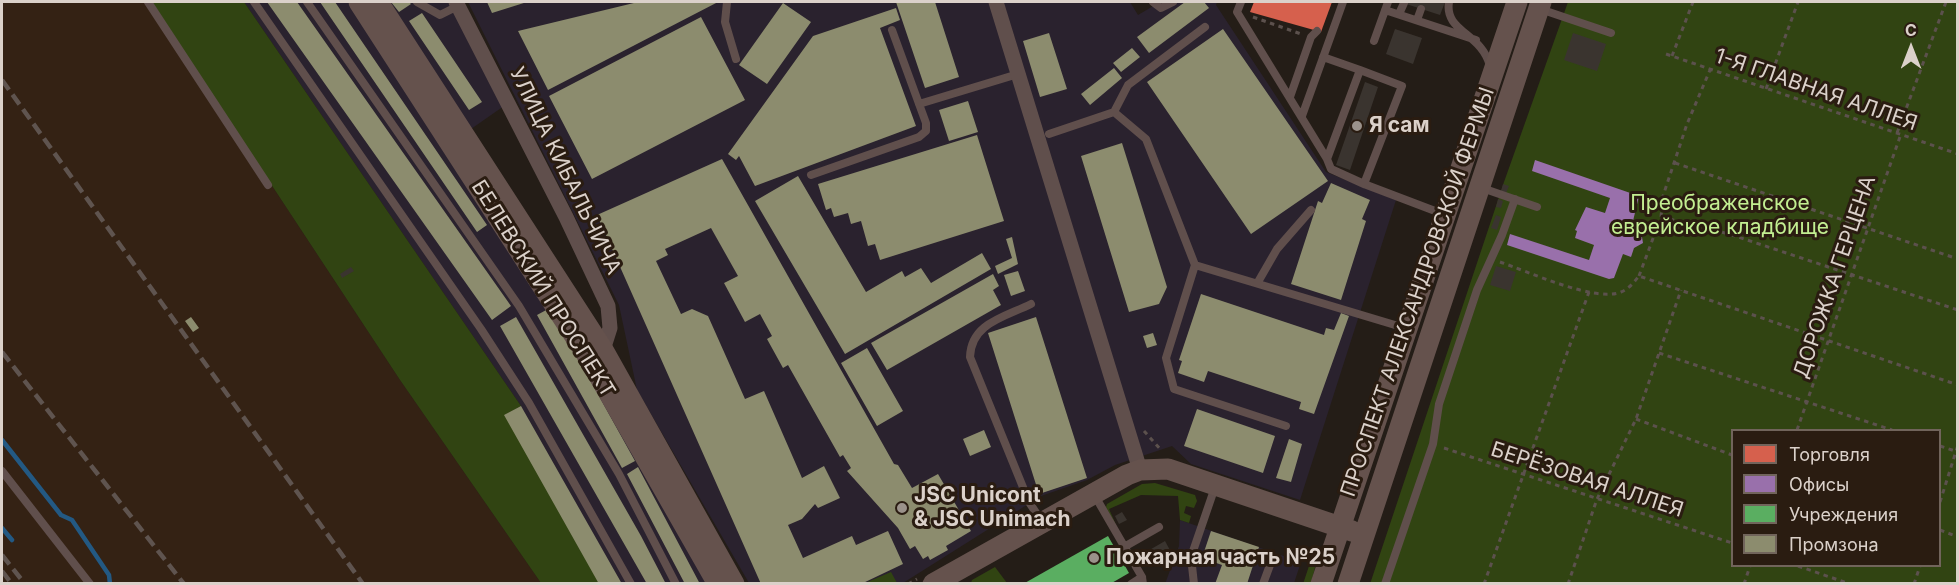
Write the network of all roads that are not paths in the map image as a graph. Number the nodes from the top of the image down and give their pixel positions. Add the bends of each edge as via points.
1 (148, 2) edge
2 (254, 2) edge
3 (307, 2) edge
4 (359, 2) edge
5 (378, 2) edge
6 (417, 2) edge
7 (727, 2) edge
8 (996, 2) edge
9 (1153, 2) edge
10 (1173, 2) edge
11 (1241, 2) edge
12 (1343, 2) edge
13 (1449, 2) edge
14 (1517, 2) edge
15 (1404, 3) dead end
16 (457, 4) edge
17 (1540, 5) edge
18 (1387, 6) edge
19 (1420, 9) dead end
20 (1399, 14) junction
21 (1417, 20) junction
22 (1205, 27) dead end
23 (892, 30) dead end
24 (1314, 30) dead end
25 (1611, 33) dead end
26 (1476, 40) junction
27 (1374, 42) dead end
28 (1323, 57) junction
29 (736, 59) dead end
30 (1360, 70) junction
31 (1018, 74) junction
32 (1491, 76) junction
33 (1290, 97) junction
34 (919, 104) junction
35 (1114, 112) junction
36 (1302, 116) junction
37 (1049, 134) dead end
38 (1327, 159) junction
39 (810, 175) dead end
40 (1364, 184) junction
41 (268, 185) dead end
42 (1479, 188) junction
43 (1515, 199) junction
44 (1537, 207) dead end
45 (1311, 210) dead end
46 (1445, 214) junction
47 (1195, 265) junction
48 (1258, 282) junction
49 (1031, 304) dead end
50 (1406, 328) junction
51 (596, 354) junction
52 (1286, 426) dead end
53 (1140, 470) junction
54 (2, 471) edge
55 (1215, 485) junction
56 (1093, 493) junction
57 (1042, 522) junction
58 (1159, 527) dead end
59 (1339, 527) junction
60 (1365, 535) junction
61 (1124, 547) junction
62 (1272, 557) dead end
63 (926, 580) edge
64 (1142, 580) edge
65 (90, 584) edge
66 (631, 584) edge
67 (676, 584) edge
68 (718, 584) edge
69 (734, 584) edge
70 (1131, 584) edge
71 (1194, 584) edge
72 (1263, 584) edge
73 (1321, 584) edge
74 (1348, 584) edge
75 (1385, 584) edge

1 - 41 lane
2 - 66 lane via 529,403
3 - 67 lane via 519,306 619,474
4 - 51 street, БЕЛЕВСКИЙ ПРОСПЕКТ
5 - 51 street, БЕЛЕВСКИЙ ПРОСПЕКТ
6 - 16 lane via 440,15
7 - 29 lane via 724,22
8 - 31 street
9 - 10 lane via 1161,8
11 - 33 lane via 1238,12
12 - 28 lane
13 - 26 lane via 1450,22
14 - 32 street, ПРОСПЕКТ АЛЕКСАНДРОВСКОЙ ФЕРМЫ
15 - 20 lane
16 - 51 street, УЛИЦА КИБАЛЬЧИЧА via 608,306 610,328
17 - 25 lane
17 - 42 street, ПРОСПЕКТ АЛЕКСАНДРОВСКОЙ ФЕРМЫ
18 - 20 lane
18 - 27 lane
19 - 21 lane
20 - 21 lane
21 - 26 lane
22 - 35 lane via 1128,85
23 - 34 lane
24 - 33 lane
26 - 32 lane via 1490,64
28 - 30 lane
28 - 36 lane
30 - 38 lane
30 - 40 lane via 1402,86
31 - 34 lane
31 - 53 street
32 - 46 street, ПРОСПЕКТ АЛЕКСАНДРОВСКОЙ ФЕРМЫ
33 - 36 lane
34 - 39 lane via 926,123 926,132 919,137
35 - 37 lane
35 - 47 lane via 1146,139
36 - 38 lane
38 - 40 lane via 1331,169
40 - 46 lane
42 - 43 lane
42 - 60 street, ПРОСПЕКТ АЛЕКСАНДРОВСКОЙ ФЕРМЫ
43 - 44 lane
43 - 75 lane via 1477,290 1439,404 1433,444
45 - 48 lane via 1277,249
46 - 50 street, ПРОСПЕКТ АЛЕКСАНДРОВСКОЙ ФЕРМЫ
47 - 48 lane
47 - 52 lane via 1166,358 1174,389
48 - 50 lane
49 - 57 lane via 983,327 970,344 970,357 1029,502
50 - 59 street, ПРОСПЕКТ АЛЕКСАНДРОВСКОЙ ФЕРМЫ
51 - 68 street, БЕЛЕВСКИЙ ПРОСПЕКТ
51 - 69 street, БЕЛЕВСКИЙ ПРОСПЕКТ
53 - 55 street via 1168,469
53 - 56 street
54 - 65 lane
55 - 59 street
55 - 71 lane via 1191,557
56 - 57 street
56 - 61 lane
57 - 63 street via 959,575
58 - 61 lane
59 - 60 street
59 - 73 street, ПРОСПЕКТ АЛЕКСАНДРОВСКОЙ ФЕРМЫ
60 - 74 street, ПРОСПЕКТ АЛЕКСАНДРОВСКОЙ ФЕРМЫ
61 - 64 lane
62 - 72 lane
64 - 70 lane

